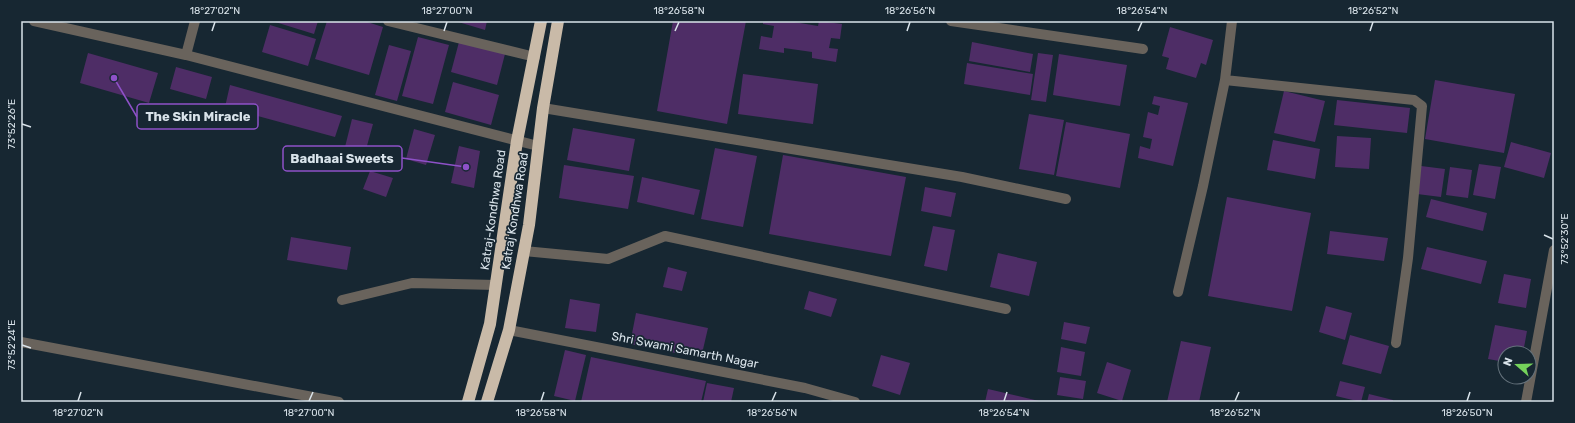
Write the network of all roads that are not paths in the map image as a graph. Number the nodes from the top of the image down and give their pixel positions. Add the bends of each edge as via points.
1 (34, 21) edge
2 (195, 21) edge
3 (388, 21) edge
4 (541, 21) edge
5 (558, 21) edge
6 (951, 21) edge
7 (1232, 21) edge
8 (1143, 50) dead end
9 (186, 55) junction
10 (535, 57) junction
11 (1225, 80) junction
12 (543, 108) junction
13 (517, 141) junction
14 (538, 146) junction
15 (1066, 198) dead end
16 (1554, 250) edge
17 (524, 251) junction
18 (1551, 280) edge
19 (496, 285) junction
20 (1178, 292) dead end
21 (342, 300) dead end
22 (1006, 309) dead end
23 (509, 330) junction
24 (21, 342) edge
25 (1396, 343) dead end
26 (339, 402) edge
27 (468, 402) edge
28 (487, 402) edge
29 (855, 402) edge
30 (1526, 402) edge

1 - 9 street
2 - 9 street
3 - 10 street
4 - 10 highway, Katraj-Kondhwa Road
5 - 12 highway, Katraj Kondhwa Road
6 - 8 street
7 - 11 street
9 - 13 street
10 - 13 highway, Katraj-Kondhwa Road
11 - 20 street
11 - 25 street via 1414,100 1422,106 1408,258
12 - 14 highway, Katraj Kondhwa Road
12 - 15 street via 962,177
13 - 14 street
13 - 19 highway, Katraj-Kondhwa Road
14 - 17 highway, Katraj Kondhwa Road
16 - 18 street
17 - 22 street via 608,259 665,236
17 - 23 highway, Katraj Kondhwa Road
18 - 30 street
19 - 21 street via 412,283
19 - 27 highway, Katraj-Kondhwa Road via 490,324
23 - 28 highway, Katraj Kondhwa Road
23 - 29 street, Shri Swami Samarth Nagar via 804,388
24 - 26 street

